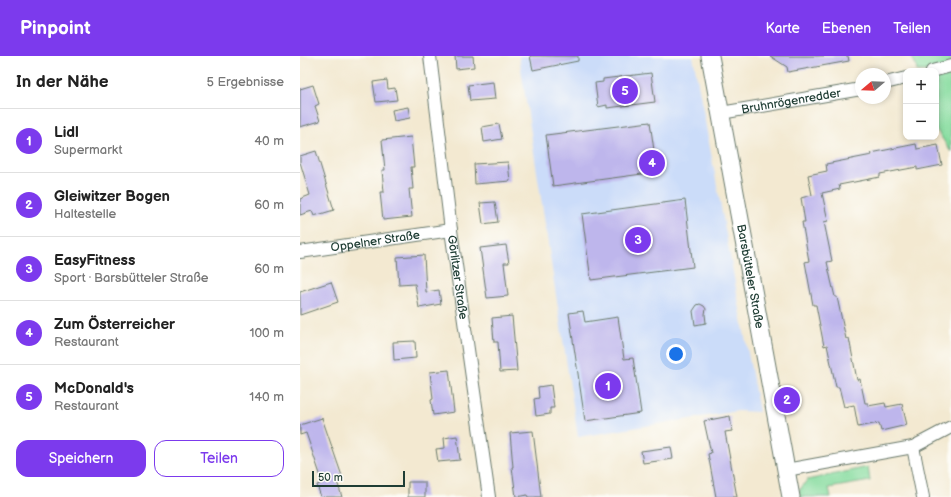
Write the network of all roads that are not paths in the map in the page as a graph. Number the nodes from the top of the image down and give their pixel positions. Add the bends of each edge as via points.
1 (430, 56) edge
2 (710, 56) edge
3 (951, 66) edge
4 (939, 69) edge
5 (903, 79) edge
6 (891, 82) edge
7 (855, 90) edge
8 (721, 114) junction
9 (451, 230) junction
10 (300, 252) edge
11 (951, 427) edge
12 (913, 447) junction
13 (786, 470) junction
14 (489, 497) edge
15 (791, 497) edge
16 (922, 497) edge

1 - 9 street, Görlitzer Straße
2 - 8 main road, Barsbütteler Straße
3 - 4 street
5 - 6 street
7 - 8 street, Bruhnrögenredder
8 - 13 main road, Barsbütteler Straße
9 - 10 street, Oppelner Straße
9 - 14 street, Görlitzer Straße
11 - 12 street
12 - 13 street
12 - 16 street
13 - 15 main road, Barsbütteler Straße

